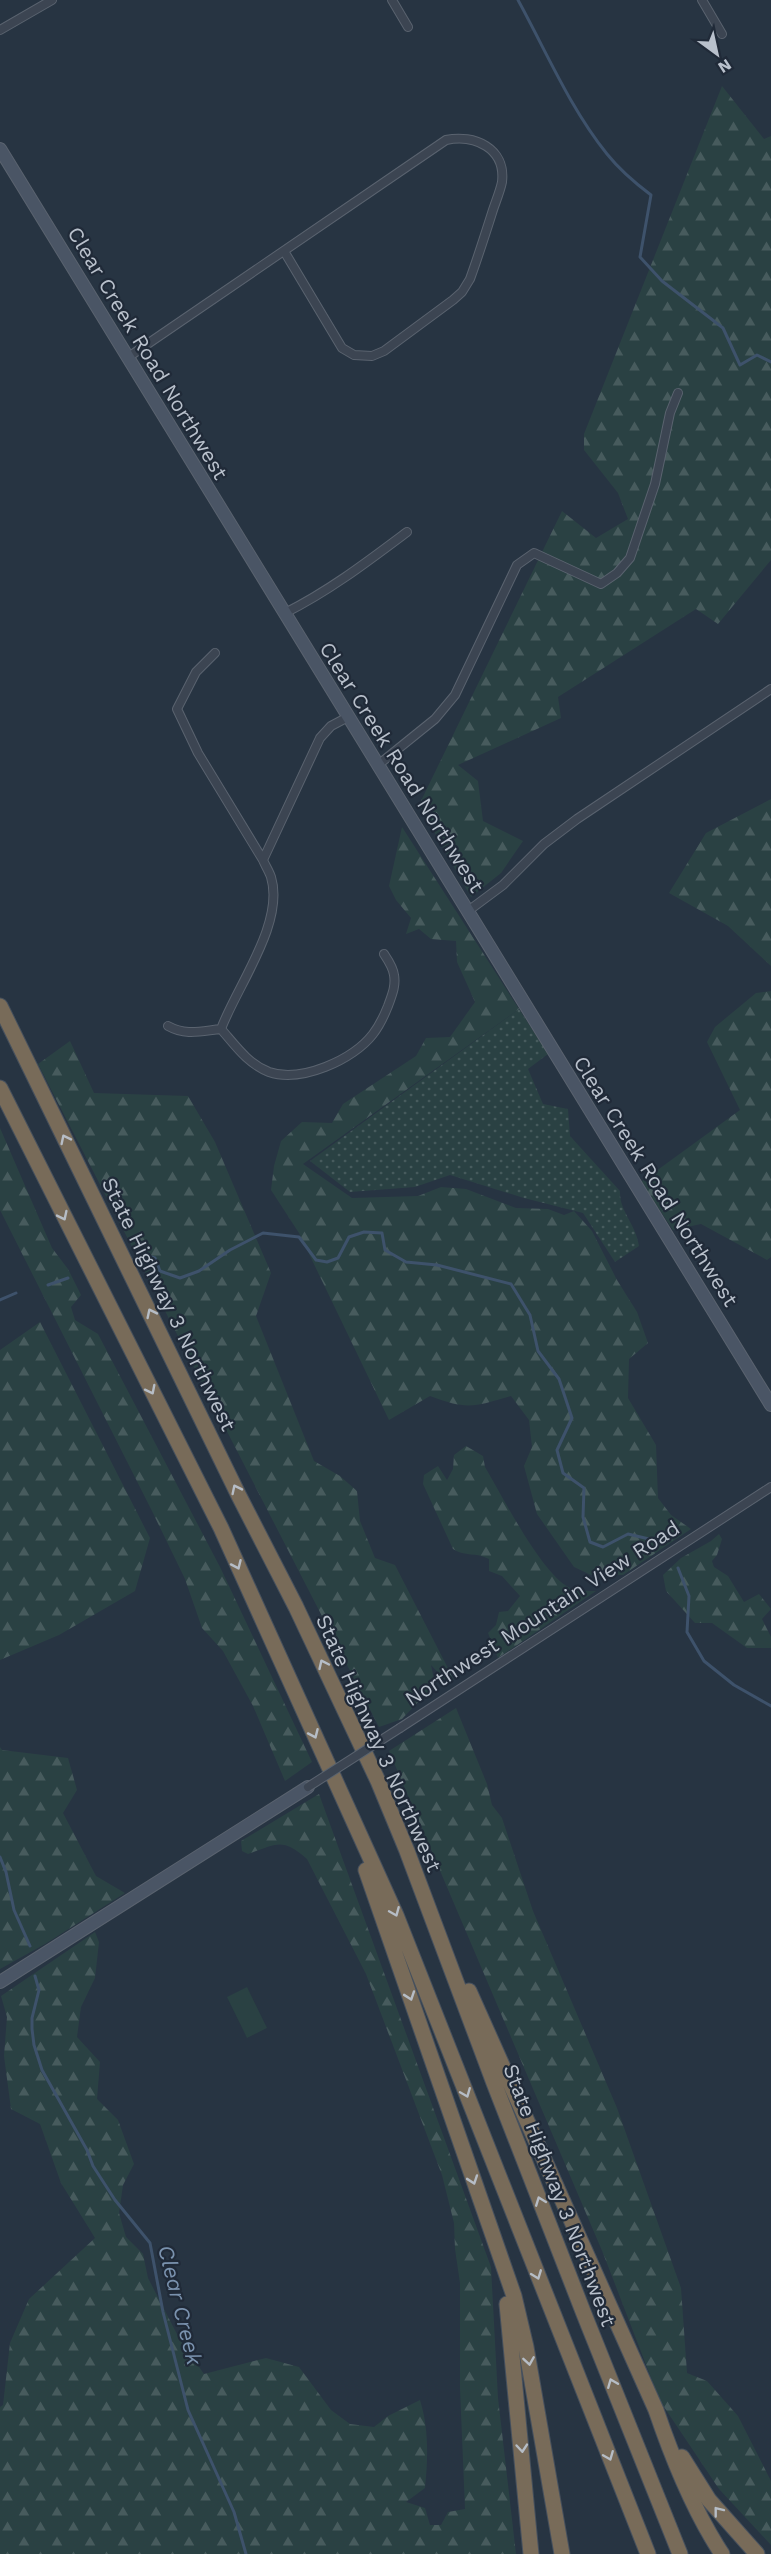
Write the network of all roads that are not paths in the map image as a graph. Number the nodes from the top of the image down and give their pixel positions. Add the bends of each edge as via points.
1 (52, 0) edge
2 (392, 0) edge
3 (702, 0) edge
4 (408, 27) dead end
5 (0, 30) edge
6 (722, 34) dead end
7 (0, 149) edge
8 (284, 251) junction
9 (127, 358) junction
10 (678, 393) dead end
11 (407, 532) dead end
12 (285, 614) junction
13 (215, 653) dead end
14 (771, 689) edge
15 (348, 717) junction
16 (378, 765) junction
17 (263, 860) junction
18 (468, 911) junction
19 (384, 954) dead end
20 (0, 1006) edge
21 (168, 1026) dead end
22 (221, 1029) junction
23 (0, 1088) edge
24 (771, 1405) edge
25 (771, 1487) edge
26 (336, 1782) junction
27 (308, 1787) joint
28 (407, 1851) junction
29 (0, 1982) edge
30 (496, 2245) junction
31 (656, 2410) junction
32 (531, 2554) edge
33 (562, 2554) edge
34 (648, 2554) edge
35 (680, 2554) edge
36 (722, 2554) edge
37 (758, 2554) edge

1 - 5 street
2 - 4 street
3 - 6 street
7 - 9 main road, Clear Creek Road Northwest
8 - 8 street via 342,348 354,355 372,356 395,344 462,292 470,279 502,183 500,163 486,144 460,137 446,140
8 - 9 street
9 - 12 main road, Clear Creek Road Northwest
10 - 16 street via 630,558 618,573 601,584 534,553 517,565 455,695 435,719
11 - 12 street via 340,582
12 - 15 main road, Clear Creek Road Northwest
13 - 17 street via 196,672 177,709 198,753
14 - 18 street via 577,819
15 - 16 main road, Clear Creek Road Northwest
15 - 17 street via 320,738
16 - 18 main road, Clear Creek Road Northwest
17 - 22 street via 274,896 267,930
18 - 24 main road, Clear Creek Road Northwest
19 - 22 street via 393,970 395,989 381,1023 362,1045 337,1061 302,1074 271,1072 257,1067
28 -> 20 highway, State Highway 3 Northwest via 296,1607
21 - 22 street via 179,1032
23 -> 26 highway via 221,1528
25 - 27 street, Northwest Mountain View Road, bridge
26 -> 30 highway
26 -> 34 highway via 396,1916
27 - 29 main road, Northwest Mountain View Road
28 - 31 highway
35 -> 28 highway, State Highway 3 Northwest via 502,2105
30 -> 32 highway via 513,2346
30 -> 33 highway via 526,2347
31 - 36 highway via 672,2457
37 -> 31 highway via 710,2500

